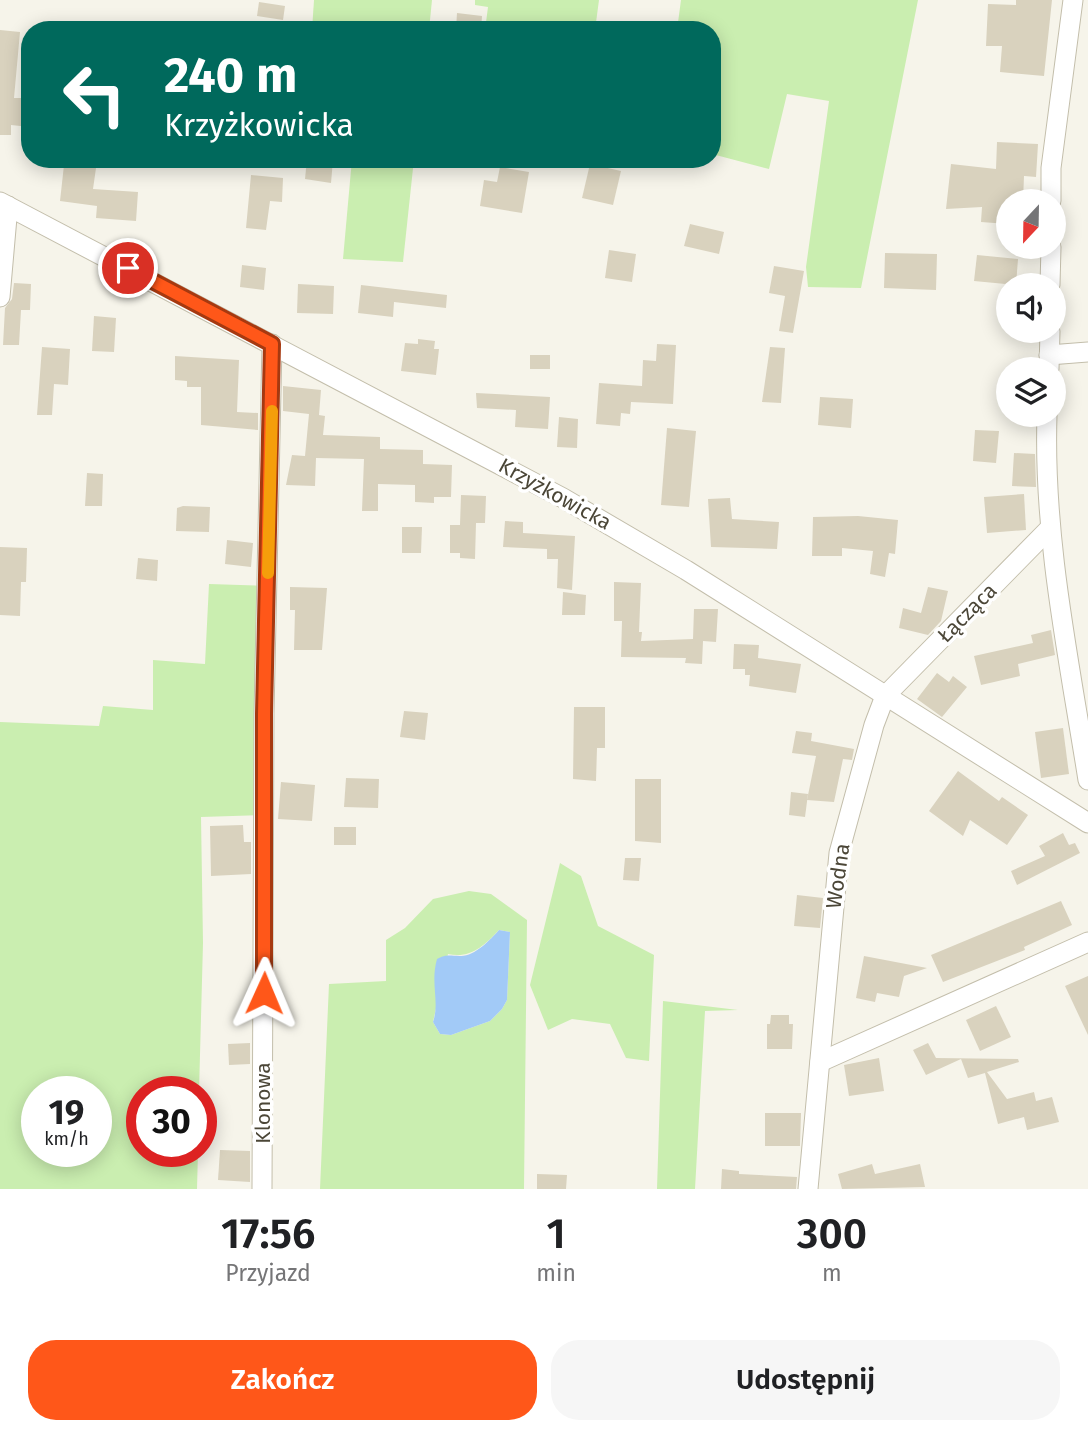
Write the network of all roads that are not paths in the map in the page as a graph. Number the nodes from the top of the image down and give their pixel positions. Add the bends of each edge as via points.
1 (1073, 0) edge
2 (1051, 189) edge
3 (4, 204) edge
4 (0, 297) edge
5 (272, 344) junction
6 (1088, 352) edge
7 (1066, 358) edge
8 (1047, 427) edge
9 (1049, 530) junction
10 (886, 696) junction
11 (1088, 780) edge
12 (1088, 823) edge
13 (1088, 942) edge
14 (820, 1062) junction
15 (262, 1189) edge
16 (808, 1189) edge

1 - 2 street
3 - 4 street
3 - 5 street, Krzyżkowicka
5 - 10 street, Krzyżkowicka via 563,498 686,569
5 - 15 street, Klonowa via 264,714
6 - 7 street
8 - 9 street
9 - 10 street, Łącząca
9 - 11 street
10 - 12 street, Krzyżkowicka
10 - 14 street, Wodna via 839,853
13 - 14 street
14 - 16 street, Wodna

